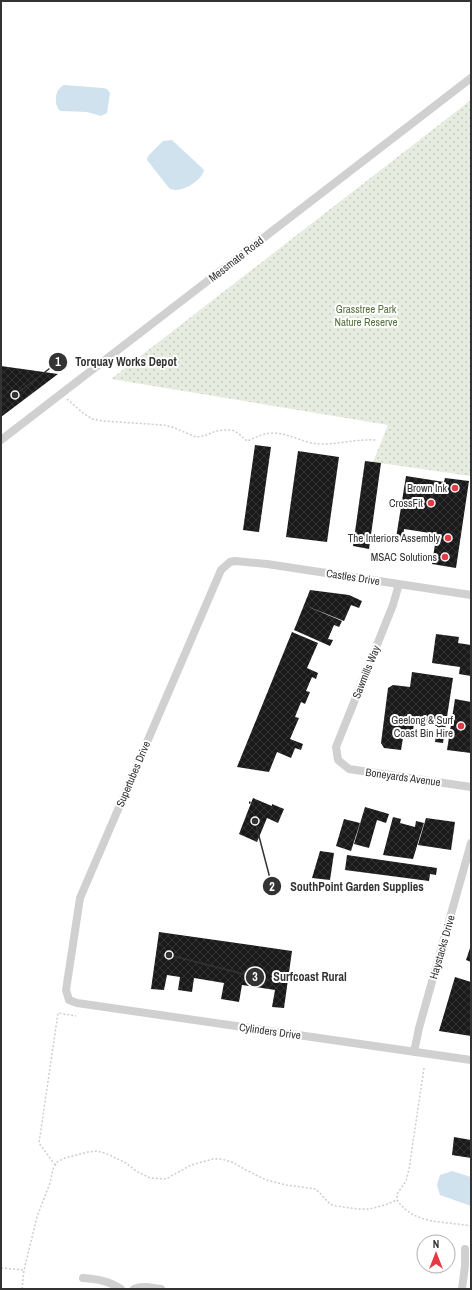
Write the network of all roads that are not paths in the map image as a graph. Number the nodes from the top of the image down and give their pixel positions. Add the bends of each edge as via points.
1 (471, 78) edge
2 (1, 440) edge
3 (235, 561) joint
4 (399, 584) junction
5 (471, 595) edge
6 (338, 760) joint
7 (471, 787) edge
8 (471, 843) edge
9 (69, 1000) joint
10 (414, 1052) junction
11 (471, 1060) edge
12 (465, 1249) dead end
13 (83, 1278) dead end
14 (121, 1289) edge
15 (134, 1289) edge
16 (161, 1289) edge
17 (462, 1289) edge

1 - 2 street, Messmate Road
3 - 4 street, Castles Drive
3 - 9 street, Supertubes Drive via 221,570 80,898 66,990
4 - 5 street, Castles Drive
4 - 6 street, Sawmills Way via 336,747
6 - 7 street, Boneyards Avenue via 350,769
8 - 10 street, Haystacks Drive
9 - 10 street, Cylinders Drive
10 - 11 street, Cylinders Drive
12 - 17 street
13 - 14 street via 101,1280
15 - 16 street

